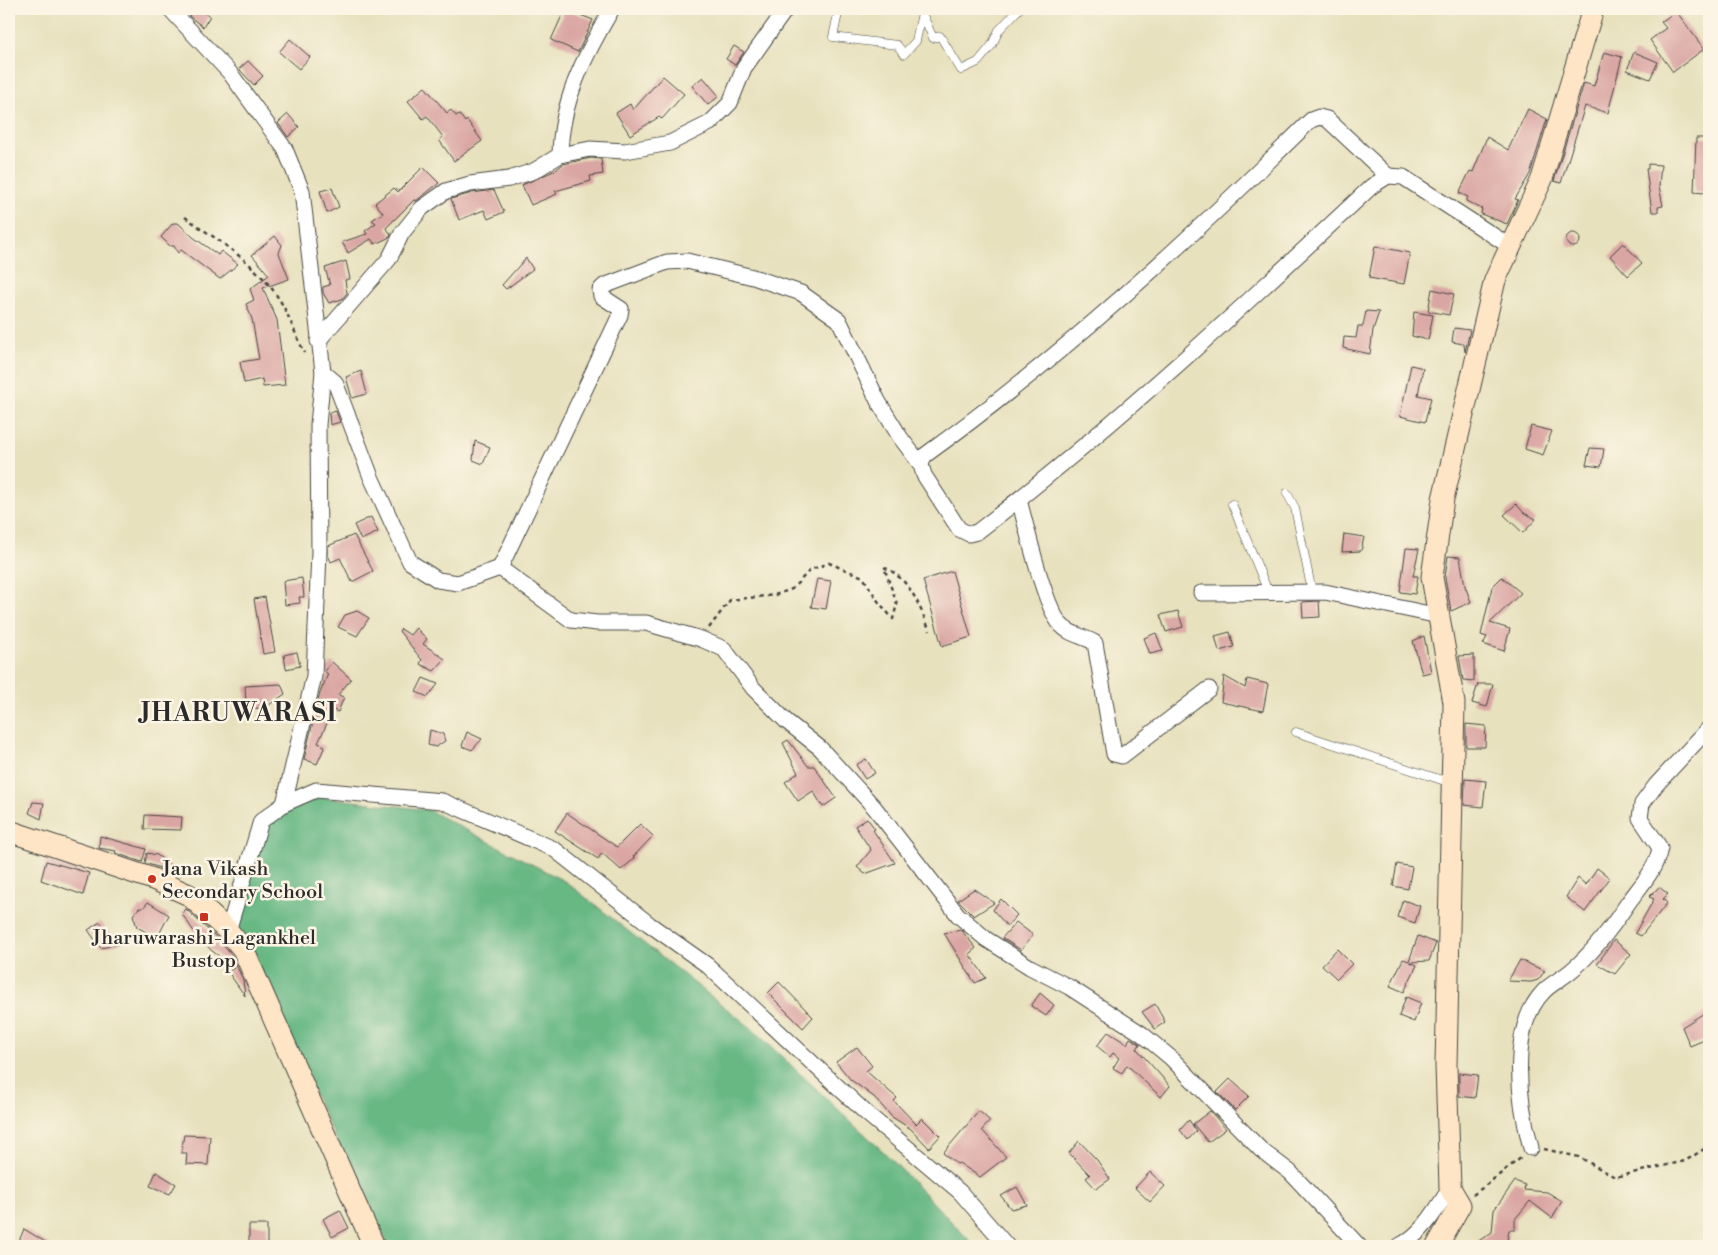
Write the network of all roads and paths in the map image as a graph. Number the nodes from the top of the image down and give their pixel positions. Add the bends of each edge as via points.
1 (170, 9) edge
2 (612, 9) edge
3 (786, 9) edge
4 (839, 9) edge
5 (1019, 9) edge
6 (1593, 9) edge
7 (560, 155) junction
8 (1388, 176) junction
9 (185, 216) dead end
10 (1511, 247) junction
11 (318, 341) junction
12 (323, 372) junction
13 (921, 465) junction
14 (1287, 493) dead end
15 (1019, 500) junction
16 (1232, 504) dead end
17 (500, 568) junction
18 (1312, 592) junction
19 (1201, 593) dead end
20 (1269, 594) junction
21 (1439, 616) junction
22 (930, 631) dead end
23 (701, 639) junction
24 (1210, 689) dead end
25 (1709, 728) edge
26 (1296, 732) dead end
27 (1452, 783) junction
28 (284, 804) junction
29 (9, 830) edge
30 (228, 931) junction
31 (1709, 1146) edge
32 (1531, 1148) junction
33 (1455, 1197) junction
34 (374, 1246) edge
35 (1007, 1246) edge
36 (1359, 1246) edge
37 (1399, 1246) edge
38 (1438, 1246) edge

1 - 11 street via 230,73 285,149 302,190
2 - 7 street via 583,63 566,107
3 - 7 street via 744,68 730,103 710,124 670,143 626,151 590,149
4 - 5 lane via 834,38 897,46 904,54 916,41 922,13 933,38 940,36 960,70 978,62 999,30
6 - 10 street via 1542,179
7 - 11 street via 534,171 509,179 446,191 422,208 402,233 389,259
8 - 10 street via 1403,177
8 - 13 street via 1327,119 1318,117 1311,120 1152,273 984,413 924,456
8 - 15 street via 1372,186 1218,331
9 - 12 path via 244,259 262,277 282,303 306,356
10 - 21 street via 1496,280 1443,499 1432,577
11 - 12 street
12 - 17 street via 335,382 371,477 410,562 438,580 458,582
12 - 28 street via 318,425 319,552 314,676
13 - 15 street via 924,475 959,529 968,534 977,532
13 - 17 street via 878,401 839,320 801,293 687,261 667,262 600,290 601,296 620,310 620,315
14 - 18 lane via 1296,515
15 - 24 street via 1051,607 1061,625 1074,635 1095,643 1114,754 1122,756
16 - 20 lane
17 - 23 street via 572,620 646,624
18 - 20 street
18 - 21 street
19 - 20 street
21 - 27 street via 1454,702
22 - 23 path via 915,597 900,575 884,567 897,604 893,619 863,577 829,563 810,570 792,589 775,595 730,600
23 - 36 street via 724,649 753,688 843,772 958,915 986,939 1142,1034 1171,1058 1261,1150 1290,1172
25 - 32 street via 1642,804 1640,818 1660,848 1657,864 1606,934 1573,970 1544,991 1527,1014 1520,1096
26 - 27 lane
27 - 33 street via 1446,1066
28 - 30 street via 261,821
28 - 35 street via 316,790 442,801 554,849 707,965 865,1112 960,1192
29 - 30 street via 153,879 189,895
30 - 34 street via 243,949
31 - 32 path via 1685,1161 1615,1177 1579,1157 1550,1149
32 - 33 path via 1515,1164
33 - 37 street via 1411,1240
33 - 38 street

